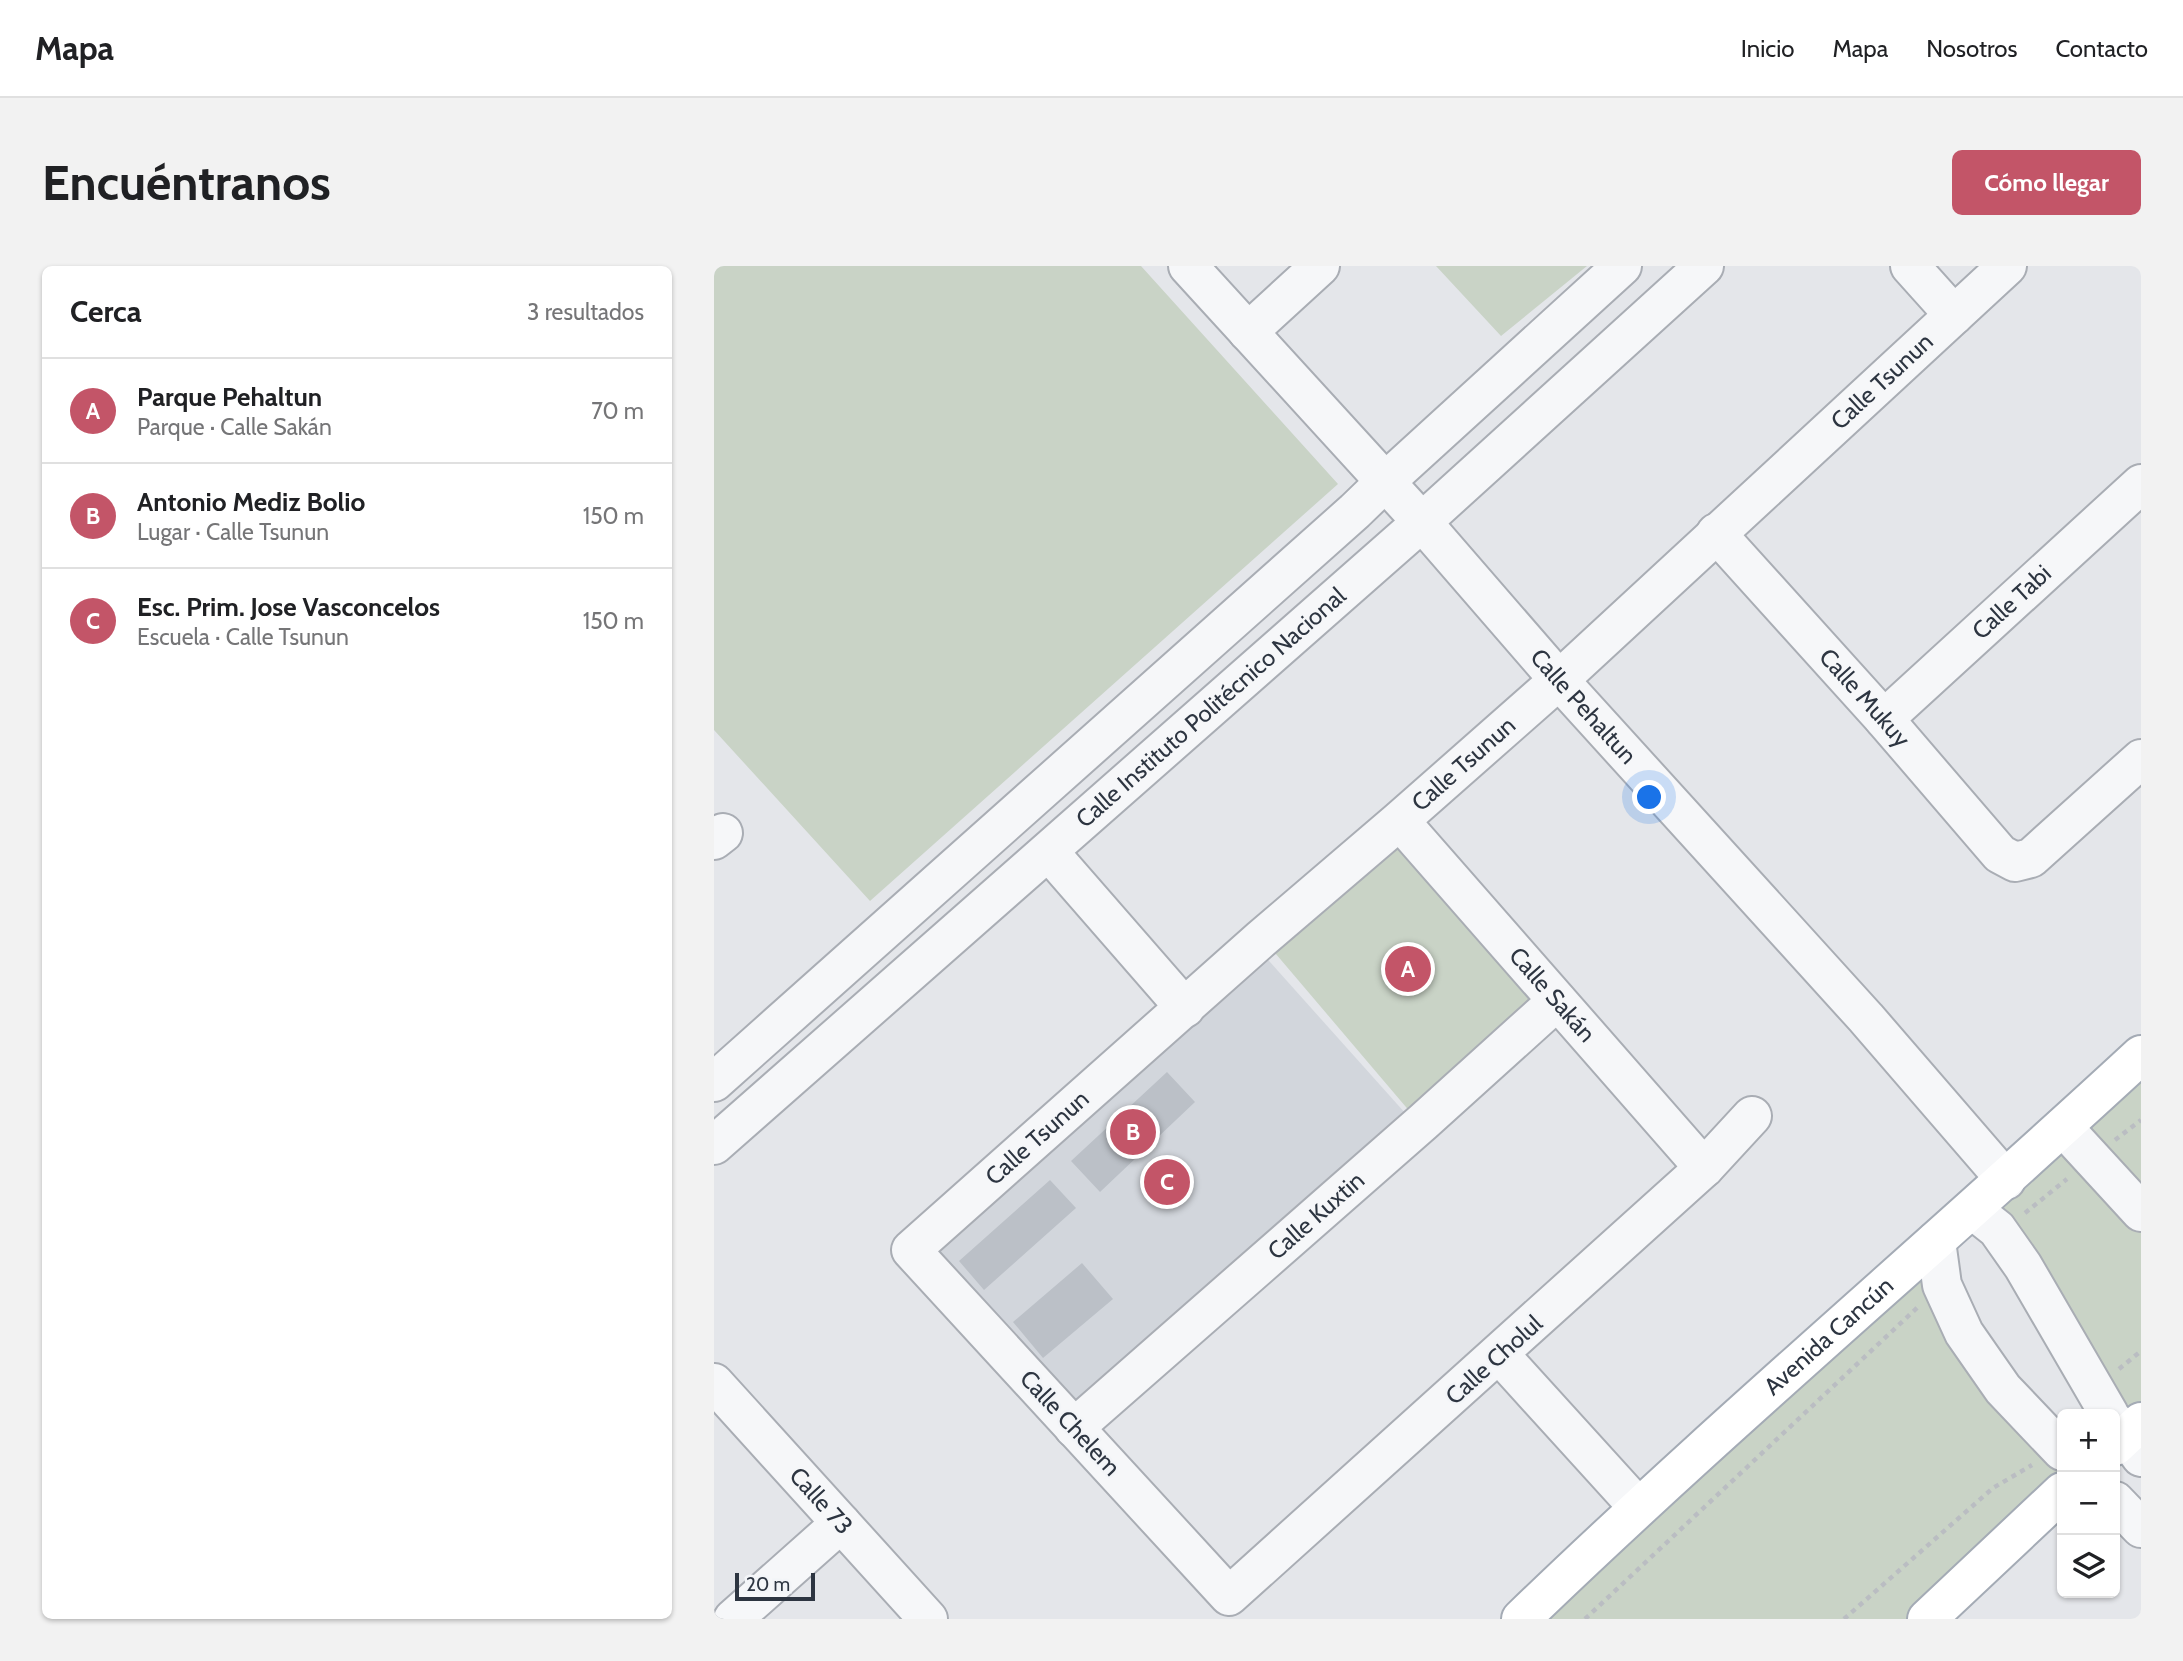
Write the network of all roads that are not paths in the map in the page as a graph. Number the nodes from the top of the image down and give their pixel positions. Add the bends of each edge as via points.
1 (1188, 266) edge
2 (1320, 266) edge
3 (1622, 266) edge
4 (1704, 266) edge
5 (1910, 266) edge
6 (2007, 266) edge
7 (1954, 315) junction
8 (1248, 332) junction
9 (1385, 482) junction
10 (2141, 485) edge
11 (1422, 522) junction
12 (1716, 533) junction
13 (1559, 680) junction
14 (1884, 719) junction
15 (2141, 758) edge
16 (1400, 821) junction
17 (1049, 852) junction
18 (1557, 1001) junction
19 (1185, 1008) junction
20 (2141, 1055) edge
21 (714, 1082) edge
22 (1752, 1116) dead end
23 (2063, 1127) junction
24 (714, 1145) edge
25 (1704, 1168) junction
26 (2006, 1180) junction
27 (2141, 1212) edge
28 (1987, 1222) junction
29 (1936, 1241) junction
30 (911, 1250) joint
31 (1500, 1355) junction
32 (714, 1383) edge
33 (1074, 1427) junction
34 (2124, 1433) edge
35 (2057, 1446) edge
36 (2057, 1497) edge
37 (2120, 1506) edge
38 (1638, 1507) junction
39 (841, 1523) junction
40 (2141, 1528) edge
41 (1229, 1596) joint
42 (733, 1619) edge
43 (928, 1619) edge
44 (1521, 1619) edge
45 (1927, 1619) edge

1 - 8 street, Calle Pehaltun
2 - 8 street
3 - 9 street, Calle Instituto Politécnico Nacional
4 - 11 street, Calle Instituto Politécnico Nacional
5 - 7 street
6 - 7 street, Calle Tsunun
7 - 12 street, Calle Tsunun
8 - 9 street, Calle Pehaltun
9 - 11 street, Calle Pehaltun
9 - 21 street, Calle Instituto Politécnico Nacional
10 - 14 street, Calle Tabi
11 - 13 street, Calle Pehaltun
11 - 17 street, Calle Instituto Politécnico Nacional
12 - 13 street, Calle Tsunun
12 - 14 street, Calle Mukuy
13 - 16 street, Calle Tsunun
13 - 26 street, Calle Pehaltun via 1866,1018
14 - 15 street, Calle Mukuy via 2000,853 2015,862 2031,858
16 - 18 street, Calle Sakán
16 - 19 street, Calle Tsunun
17 - 19 street
17 - 24 street, Calle Instituto Politécnico Nacional
18 - 25 street, Calle Sakán
18 - 33 street, Calle Kuxtin
19 - 30 street, Calle Tsunun
20 - 23 main road, Avenida Cancún
22 - 25 street, Calle Cholul
23 - 26 main road, Avenida Cancún
23 - 27 street
25 - 31 street, Calle Cholul
26 - 28 main road, Avenida Cancún
28 - 29 main road, Avenida Cancún
28 - 34 street via 2023,1266
29 - 35 street via 1942,1286 1964,1332 2003,1389
29 - 38 main road, Avenida Cancún
30 - 33 street, Calle Chelem
31 - 38 street
31 - 41 street, Calle Cholul
32 - 39 street, Calle 73
33 - 41 street, Calle Chelem
36 - 45 main road
37 - 40 street
38 - 44 main road, Avenida Cancún
39 - 42 street
39 - 43 street, Calle 73

